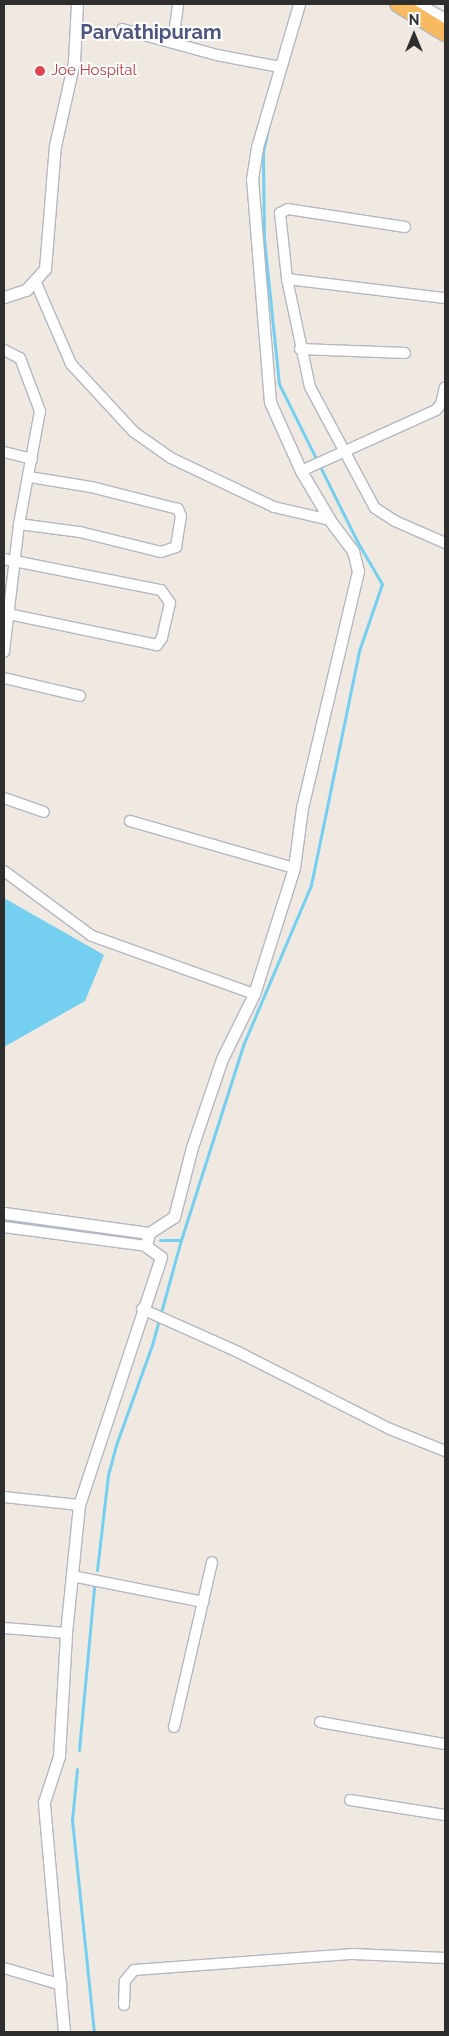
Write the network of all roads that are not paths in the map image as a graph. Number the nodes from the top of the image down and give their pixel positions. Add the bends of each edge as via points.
1 (77, 4) edge
2 (178, 4) edge
3 (300, 4) edge
4 (388, 4) edge
5 (398, 4) edge
6 (418, 4) edge
7 (445, 20) edge
8 (122, 29) dead end
9 (445, 33) edge
10 (173, 40) junction
11 (445, 40) edge
12 (280, 67) junction
13 (405, 227) dead end
14 (286, 278) junction
15 (36, 283) junction
16 (4, 297) edge
17 (445, 298) edge
18 (300, 349) junction
19 (4, 350) edge
20 (405, 353) dead end
21 (445, 388) edge
22 (4, 452) edge
23 (344, 452) junction
24 (32, 459) junction
25 (302, 471) junction
26 (29, 477) junction
27 (330, 520) junction
28 (19, 524) junction
29 (445, 543) edge
30 (9, 559) edge
31 (7, 614) edge
32 (4, 652) edge
33 (4, 678) edge
34 (80, 696) dead end
35 (4, 798) edge
36 (44, 812) dead end
37 (130, 821) dead end
38 (294, 868) junction
39 (4, 871) edge
40 (254, 994) junction
41 (4, 1213) edge
42 (4, 1227) edge
43 (149, 1233) junction
44 (146, 1246) junction
45 (142, 1310) junction
46 (445, 1451) edge
47 (4, 1497) edge
48 (79, 1505) junction
49 (212, 1562) dead end
50 (72, 1576) junction
51 (203, 1602) junction
52 (4, 1628) edge
53 (66, 1633) junction
54 (320, 1722) dead end
55 (174, 1727) dead end
56 (445, 1744) edge
57 (350, 1800) dead end
58 (445, 1815) edge
59 (445, 1958) edge
60 (4, 1968) edge
61 (62, 1985) junction
62 (124, 2005) dead end
63 (64, 2032) edge

1 - 15 street via 74,61 55,146 45,268
2 - 10 street
3 - 12 street
4 - 11 street
5 - 9 highway
6 - 7 street
8 - 10 street
10 - 12 street via 217,55
12 - 25 street via 257,147 252,179 253,215 270,402
13 - 14 street via 284,209 280,215
14 - 17 street
14 - 18 street
15 - 16 street
15 - 27 street via 72,364 134,432 171,458 274,507
18 - 20 street
18 - 23 street via 310,387
19 - 24 street via 20,358 38,400 40,411
21 - 23 street via 436,410
22 - 24 street
23 - 25 street
23 - 29 street via 375,508 395,521
24 - 26 street
25 - 27 street
26 - 28 street
26 - 28 street via 91,487 178,509 181,516 176,547 161,552 80,532
27 - 38 street via 353,551 358,572 302,808
28 - 30 street
30 - 31 street
30 - 31 street via 161,590 170,603 162,638 157,644
31 - 32 street
33 - 34 street
35 - 36 street
37 - 38 street
38 - 40 street
39 - 40 street via 92,936
40 - 43 street via 222,1059 192,1147 174,1217
41 - 43 street
42 - 44 street
43 - 44 street
44 - 45 street via 161,1257
45 - 46 street via 238,1352 390,1429
45 - 48 street
47 - 48 street
48 - 50 street
49 - 51 street
50 - 51 street
50 - 53 street
51 - 55 street
52 - 53 street
53 - 61 street via 59,1756 44,1802
54 - 56 street
57 - 58 street
59 - 62 street via 353,1954 134,1970 125,1981
60 - 61 street
61 - 63 street

